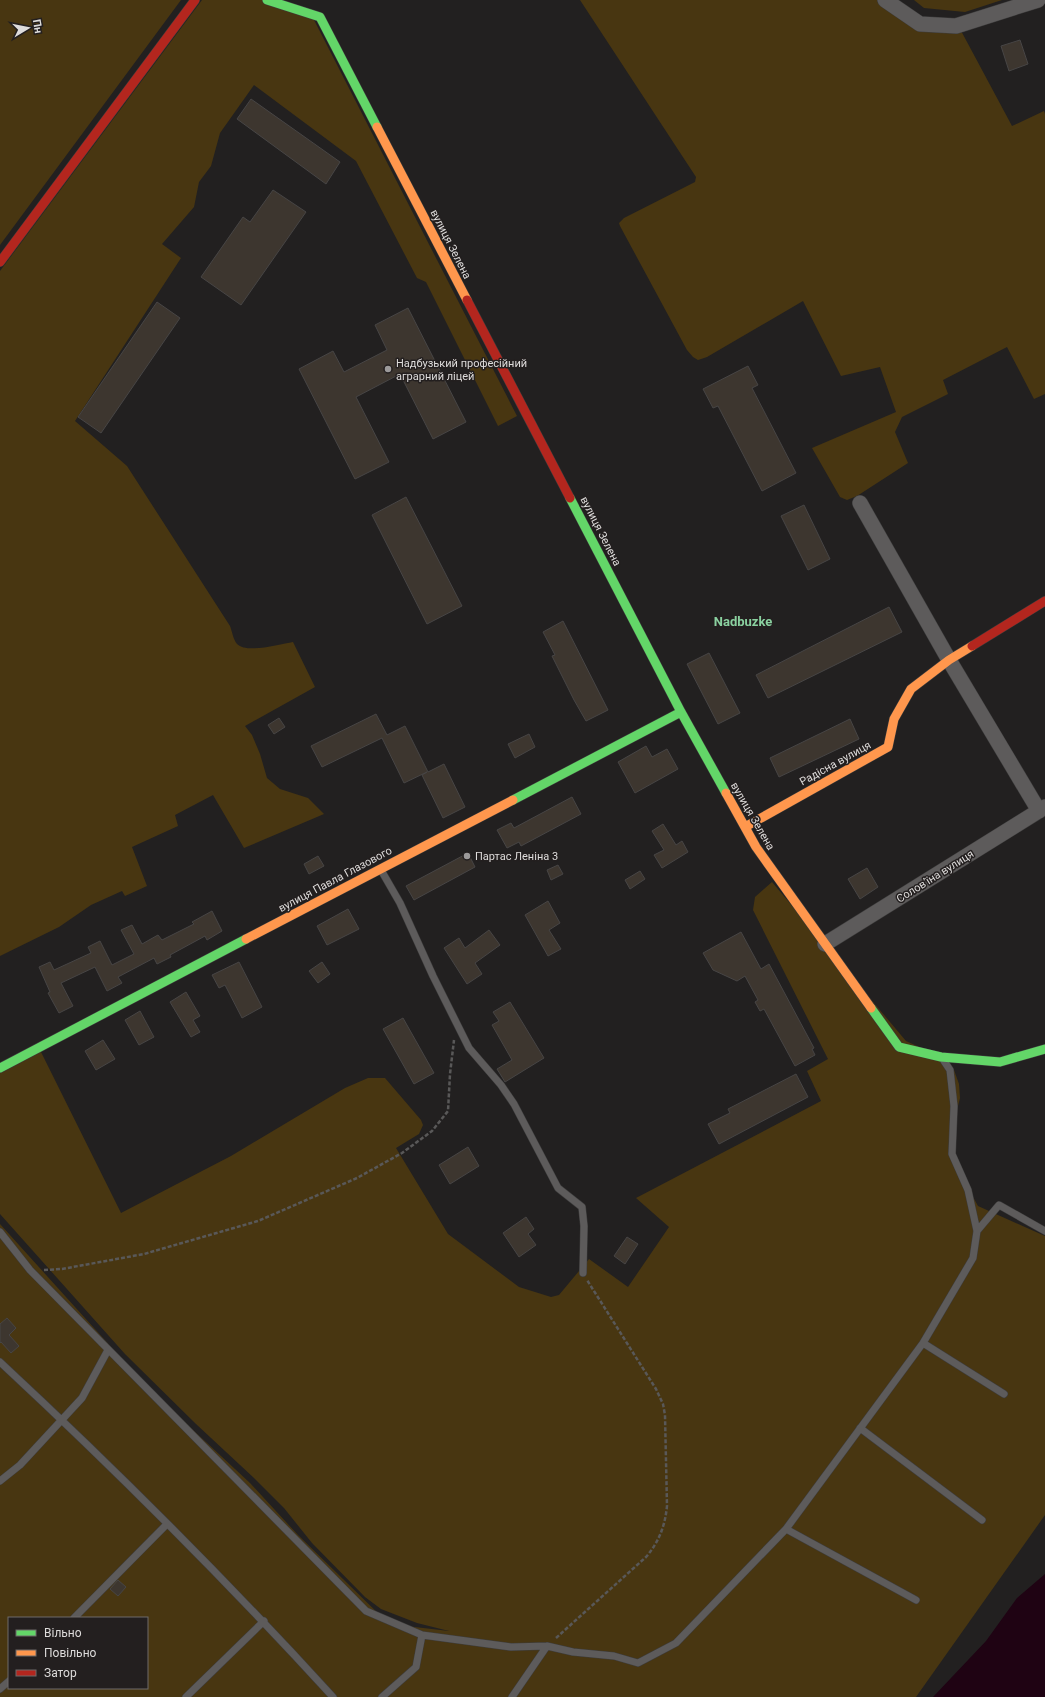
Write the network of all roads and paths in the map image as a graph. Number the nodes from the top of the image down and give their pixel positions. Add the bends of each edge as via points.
1 (195, 0) edge
2 (267, 0) edge
3 (885, 0) edge
4 (1036, 0) edge
5 (0, 262) edge
6 (860, 503) dead end
7 (1045, 601) edge
8 (948, 660) junction
9 (681, 712) junction
10 (1042, 809) edge
11 (745, 827) junction
12 (381, 869) junction
13 (825, 944) junction
14 (456, 1020) junction
15 (1045, 1049) edge
16 (942, 1057) junction
17 (0, 1068) edge
18 (976, 1231) junction
19 (1045, 1231) edge
20 (0, 1232) edge
21 (30, 1270) junction
22 (583, 1273) joint
23 (923, 1343) junction
24 (108, 1350) junction
25 (0, 1362) edge
26 (1004, 1394) dead end
27 (62, 1421) junction
28 (860, 1428) junction
29 (0, 1481) edge
30 (982, 1520) dead end
31 (166, 1524) junction
32 (786, 1529) junction
33 (916, 1600) dead end
34 (75, 1617) edge
35 (264, 1622) junction
36 (422, 1635) junction
37 (547, 1646) junction
38 (8, 1682) edge
39 (0, 1689) edge
40 (186, 1697) edge
41 (333, 1697) edge
42 (382, 1697) edge
43 (512, 1697) edge

1 - 5 street
2 - 9 street, вулиця Зелена via 320,17
3 - 4 street via 920,24 956,26
6 - 8 street
7 - 8 street, Радісна вулиця
8 - 10 street
8 - 11 street, Радісна вулиця via 911,688 894,719 888,747
9 - 11 street, вулиця Зелена
9 - 12 street, вулиця Павла Глазового
10 - 13 street, Соловʼїна вулиця
11 - 13 street, вулиця Зелена via 756,847
12 - 14 lane
12 - 17 street, вулиця Павла Глазового
13 - 16 street, вулиця Зелена via 899,1047
14 - 21 path via 448,1111 432,1131 402,1153 357,1178 258,1220 144,1254 62,1269
14 - 22 lane via 469,1048 514,1104 558,1188 582,1207
15 - 16 street, вулиця Зелена via 1000,1062
16 - 18 lane via 950,1070 954,1106 952,1154 968,1190
18 - 19 lane via 999,1205
18 - 23 lane via 973,1258
20 - 21 lane
21 - 24 lane
22 - 37 path via 663,1404 666,1521 657,1544 646,1558
23 - 26 lane
23 - 28 lane
24 - 27 lane via 82,1398
24 - 36 lane via 366,1611
25 - 27 lane
27 - 29 lane
27 - 31 lane
28 - 30 lane
28 - 32 lane
31 - 34 lane
31 - 35 lane
32 - 33 lane
32 - 37 lane via 676,1643 638,1663 614,1656 572,1652
35 - 40 lane
35 - 41 lane
36 - 37 lane via 511,1647
36 - 42 lane via 416,1667
37 - 43 lane
38 - 39 lane

